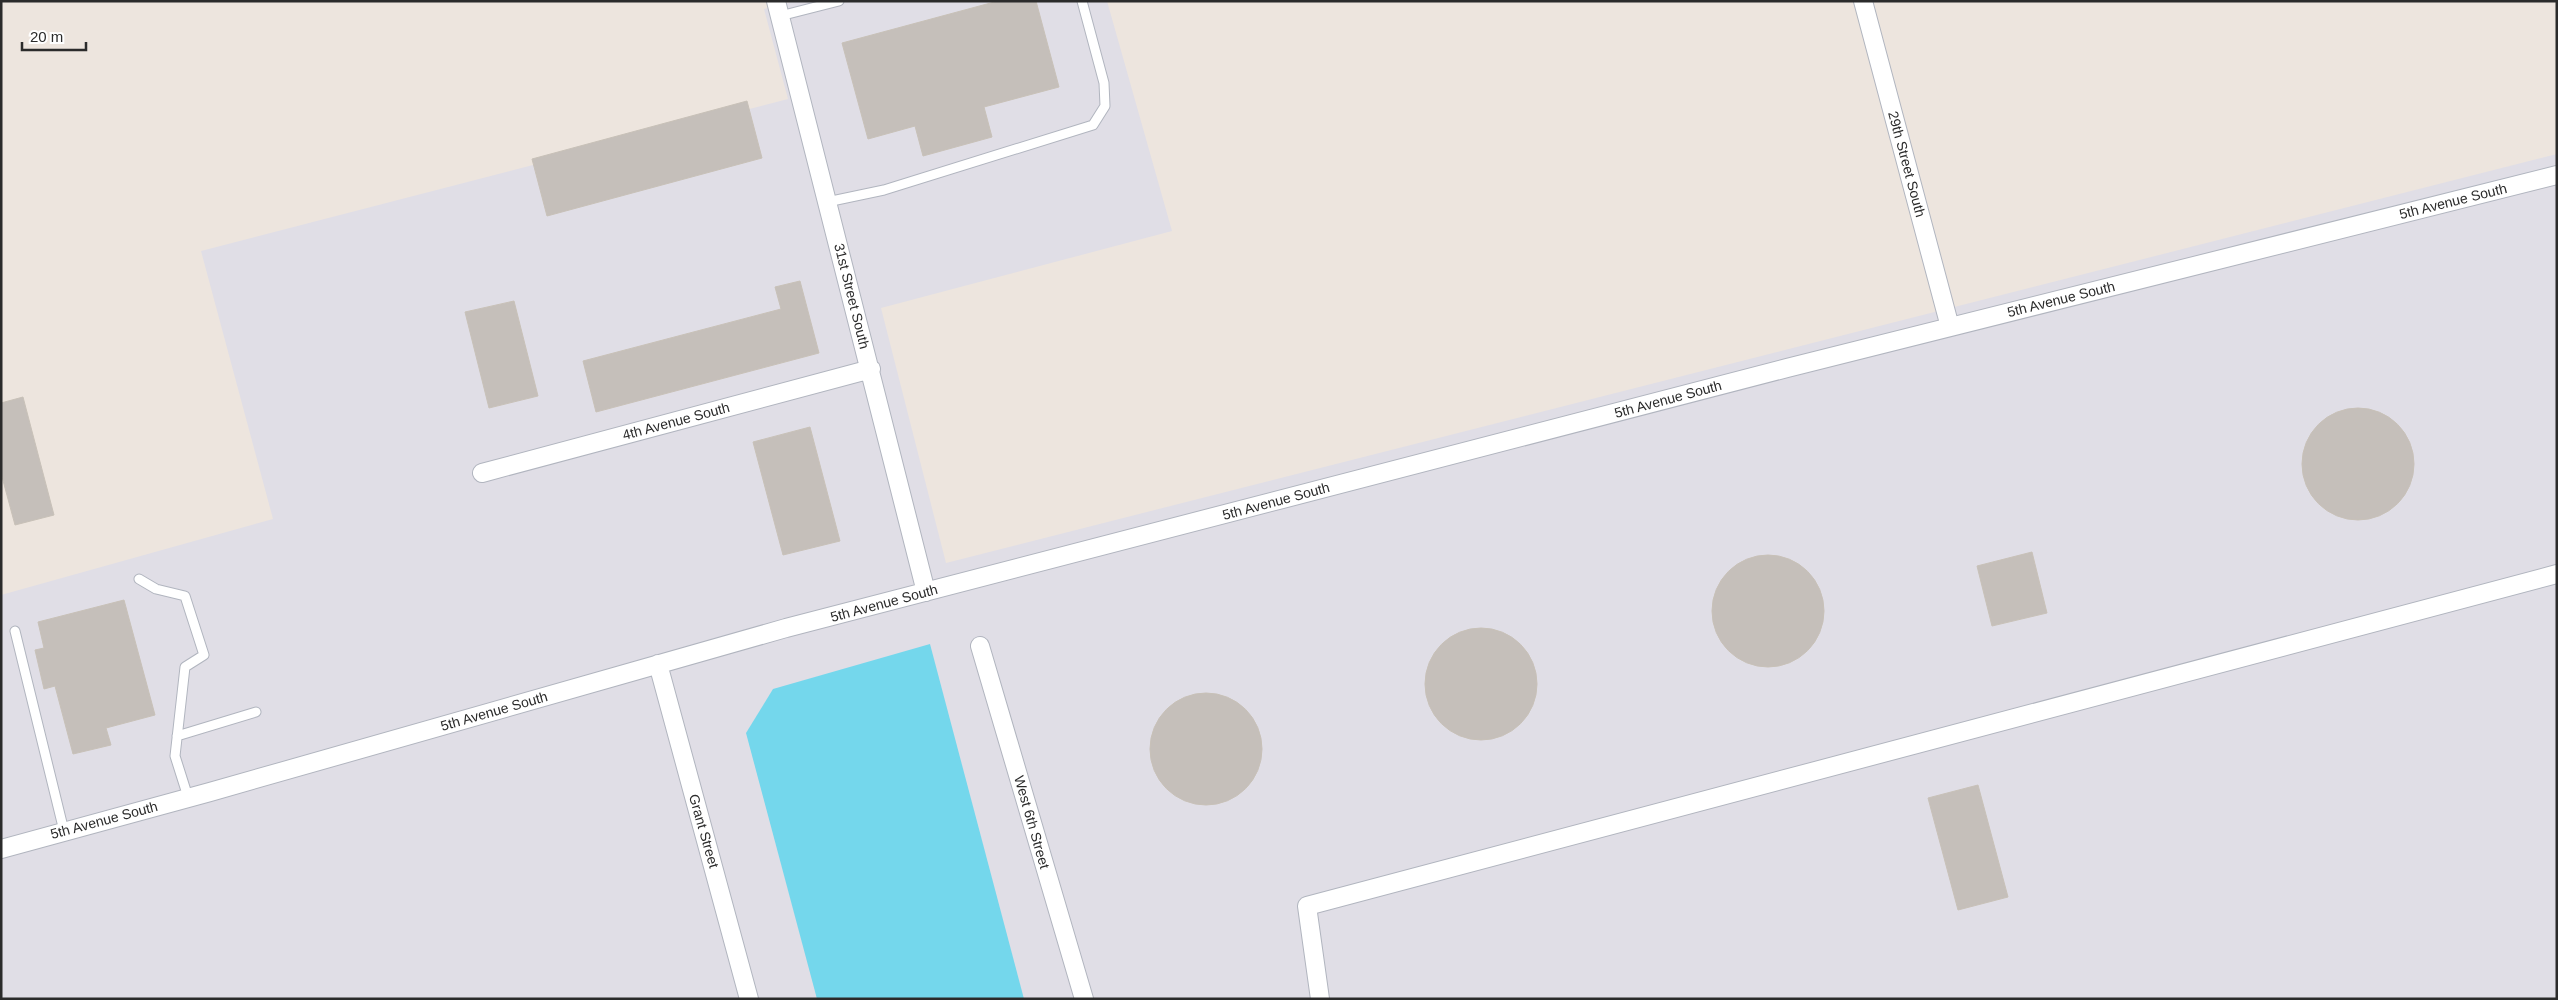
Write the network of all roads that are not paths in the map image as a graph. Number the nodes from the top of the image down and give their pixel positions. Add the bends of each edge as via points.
1 (839, 1) edge
2 (1082, 1) edge
3 (1863, 1) edge
4 (778, 9) edge
5 (2557, 175) edge
6 (828, 202) junction
7 (1950, 327) junction
8 (871, 369) junction
9 (482, 473) dead end
10 (2557, 574) edge
11 (139, 579) dead end
12 (926, 592) junction
13 (15, 631) dead end
14 (980, 646) dead end
15 (658, 664) junction
16 (256, 712) dead end
17 (177, 736) junction
18 (188, 797) junction
19 (64, 831) junction
20 (1, 849) edge
21 (749, 999) edge
22 (1084, 999) edge
23 (1320, 999) edge

1 - 4 lane
2 - 6 lane via 1104,83 1105,106 1093,126 884,190
3 - 7 street, 29th Street South
4 - 6 street, 31st Street South
5 - 7 street, 5th Avenue South
6 - 8 street, 31st Street South
7 - 12 street, 5th Avenue South
8 - 9 street, 4th Avenue South
8 - 12 street, 31st Street South
10 - 23 street via 1307,906
11 - 17 lane via 156,589 186,596 204,655 185,667
12 - 15 street, 5th Avenue South
13 - 19 lane
14 - 22 street, West 6th Street
15 - 18 street, 5th Avenue South
15 - 21 street, Grant Street
16 - 17 lane
17 - 18 lane via 175,756
18 - 19 street, 5th Avenue South
19 - 20 street, 5th Avenue South

